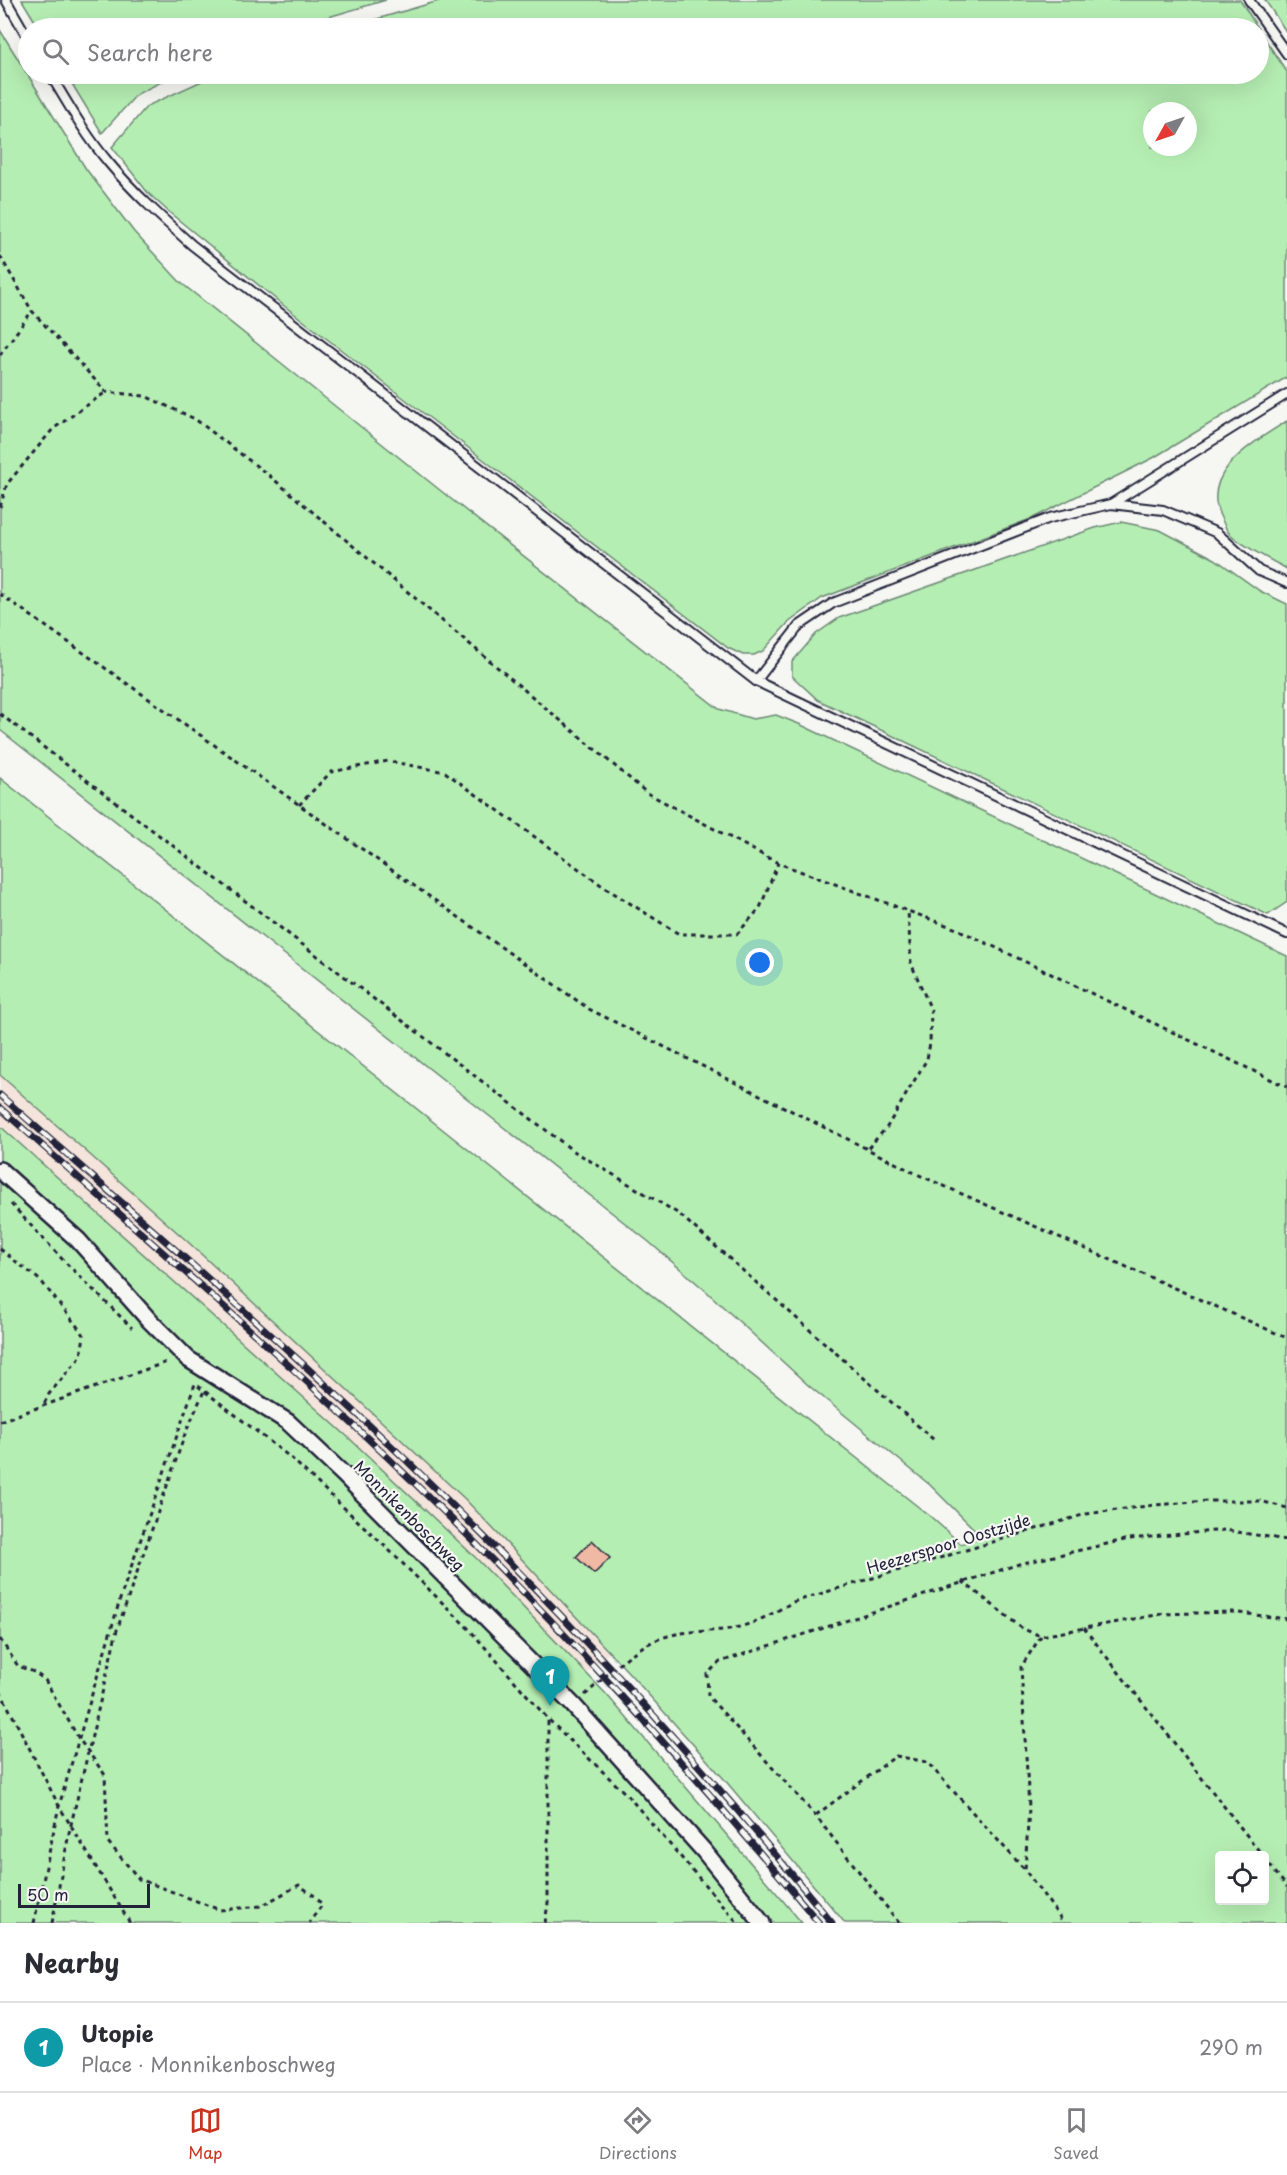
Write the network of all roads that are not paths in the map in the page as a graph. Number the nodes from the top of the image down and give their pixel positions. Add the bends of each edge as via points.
1 (6, 0) edge
2 (1249, 0) edge
3 (1262, 18) edge
4 (18, 21) edge
5 (1269, 28) edge
6 (1287, 54) edge
7 (56, 84) edge
8 (1287, 394) edge
9 (1111, 504) junction
10 (1287, 583) edge
11 (756, 681) junction
12 (1287, 934) edge
13 (0, 1170) edge
14 (762, 1923) edge

1 - 4 lane
2 - 3 lane
5 - 6 lane
7 - 11 lane via 107,162 142,201 192,245
8 - 9 lane
9 - 10 lane via 1163,510 1206,528 1259,571
9 - 11 lane via 1050,518 833,603 799,626
11 - 12 lane
13 - 14 street, Monnikenboschweg via 78,1240 188,1359 288,1422 343,1474 573,1705 704,1851

